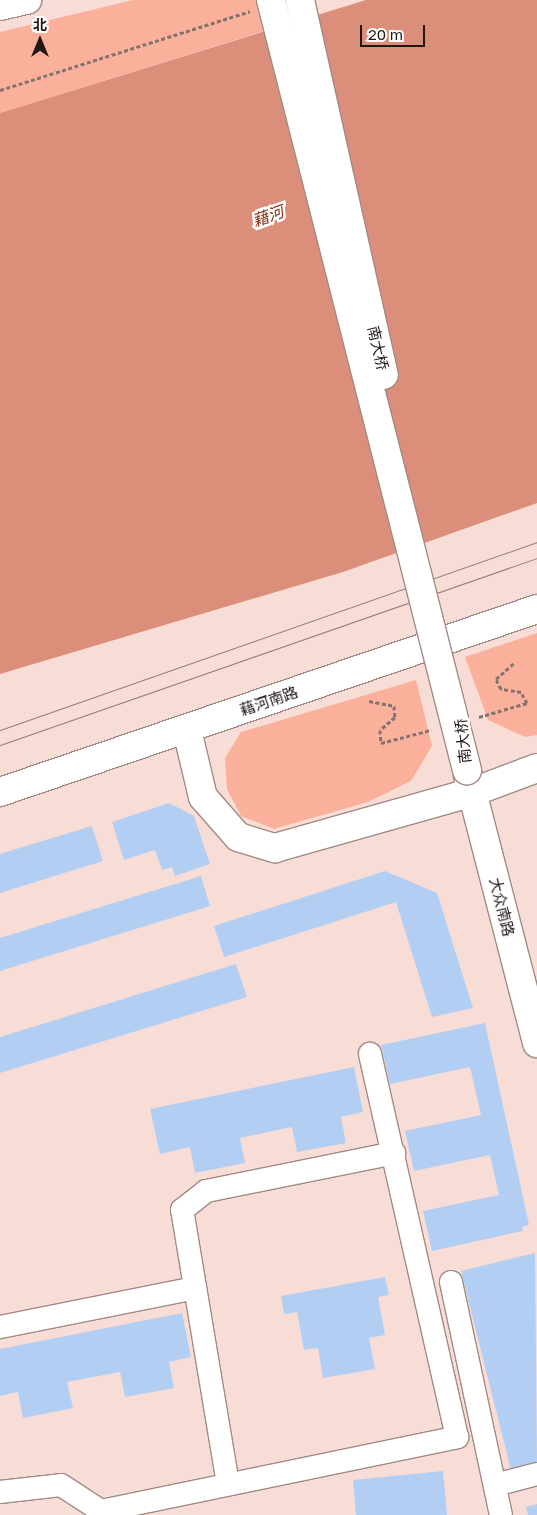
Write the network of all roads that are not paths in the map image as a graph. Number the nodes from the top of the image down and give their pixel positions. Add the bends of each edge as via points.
1 (27, 0) edge
2 (300, 0) edge
3 (263, 4) edge
4 (0, 6) edge
5 (537, 608) edge
6 (457, 723) junction
7 (187, 730) junction
8 (537, 768) edge
9 (470, 781) junction
10 (0, 792) edge
11 (537, 1043) edge
12 (370, 1054) dead end
13 (393, 1153) junction
14 (451, 1282) dead end
15 (195, 1288) junction
16 (0, 1327) edge
17 (537, 1474) edge
18 (228, 1484) junction
19 (495, 1485) junction
20 (0, 1492) edge
21 (501, 1515) edge

1 - 4 main road
2 - 6 main road, 南大桥, bridge
3 - 6 main road, 南大桥, bridge
5 - 7 main road, 藉河南路
6 - 9 main road, 南大桥, bridge
7 - 9 main road via 203,797 238,837 274,848
7 - 10 main road, 藉河南路
8 - 9 main road
9 - 11 main road, 大众南路
12 - 13 street
13 - 15 street via 206,1191 182,1210
13 - 18 street via 457,1437
14 - 19 street
15 - 16 street
15 - 18 street
17 - 19 street
18 - 20 street via 100,1510 61,1485
19 - 21 street

